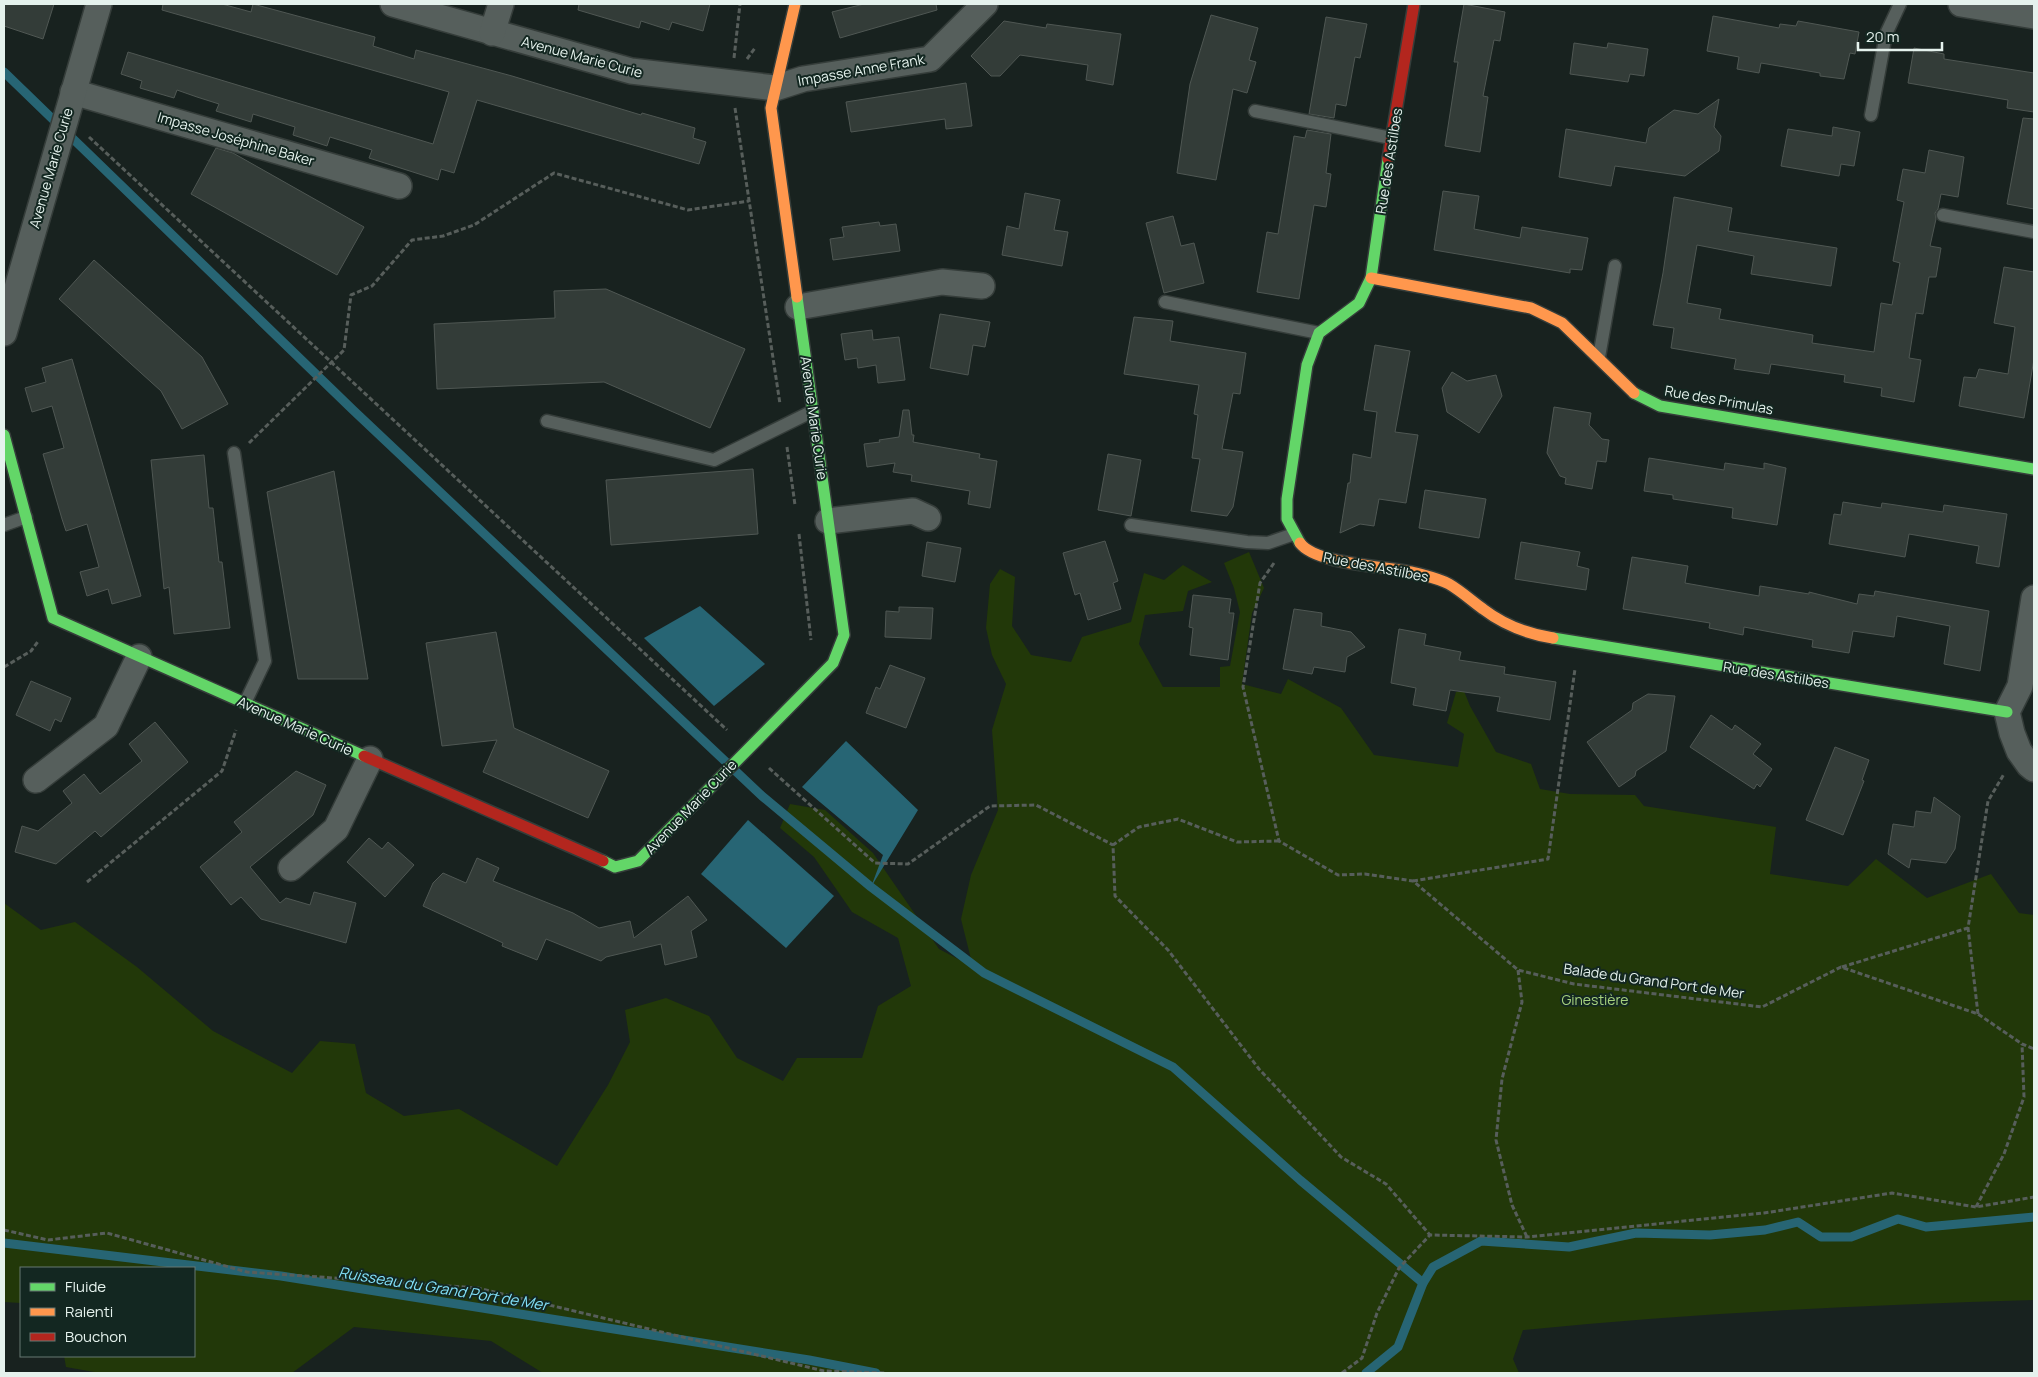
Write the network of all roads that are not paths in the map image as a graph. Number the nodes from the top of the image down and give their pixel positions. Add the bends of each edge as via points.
1 (99, 4) edge
2 (393, 4) edge
3 (501, 4) edge
4 (795, 4) edge
5 (985, 4) edge
6 (1414, 4) edge
7 (1900, 4) edge
8 (1961, 4) edge
9 (2034, 16) edge
10 (492, 33) junction
11 (775, 88) junction
12 (69, 109) junction
13 (1255, 111) dead end
14 (1871, 115) dead end
15 (1391, 138) junction
16 (399, 186) dead end
17 (1943, 215) dead end
18 (2034, 232) edge
19 (1615, 266) dead end
20 (1372, 278) junction
21 (982, 286) dead end
22 (1165, 302) dead end
23 (798, 307) junction
24 (4, 333) edge
25 (1319, 333) junction
26 (1599, 357) junction
27 (813, 411) junction
28 (547, 420) dead end
29 (4, 435) edge
30 (234, 453) road end
31 (2034, 469) edge
32 (26, 517) junction
33 (928, 518) dead end
34 (828, 521) junction
35 (4, 525) edge
36 (1131, 525) dead end
37 (1294, 534) junction
38 (2034, 598) edge
39 (139, 656) junction
40 (245, 704) junction
41 (2007, 712) junction
42 (370, 759) junction
43 (2027, 760) edge
44 (36, 780) dead end
45 (291, 868) dead end

1 - 12 street, Avenue Marie Curie
2 - 10 street, Avenue Marie Curie
3 - 10 street
4 - 11 street, Avenue Marie Curie
5 - 11 street, Impasse Anne Frank via 930,59 803,79
6 - 15 street, Rue des Astilbes
7 - 14 lane via 1886,34
8 - 9 street
10 - 11 street, Avenue Marie Curie via 631,71
11 - 23 street, Avenue Marie Curie via 771,108
12 - 16 street, Impasse Joséphine Baker
12 - 24 street, Avenue Marie Curie
13 - 15 lane
15 - 20 street, Rue des Astilbes
17 - 18 lane
19 - 26 lane
20 - 25 street, Rue des Astilbes via 1359,303
20 - 26 street, Rue des Primulas via 1531,308 1562,323
21 - 23 street via 942,282
22 - 25 lane
23 - 27 street, Avenue Marie Curie
25 - 37 street, Rue des Astilbes via 1307,365 1287,499 1287,519
26 - 31 street, Rue des Primulas via 1632,392 1660,406
27 - 28 lane via 714,460
27 - 34 street, Avenue Marie Curie
29 - 32 street
30 - 40 lane via 265,661
32 - 35 lane
32 - 39 street, Avenue Marie Curie via 53,618
33 - 34 street via 913,511
34 - 42 street, Avenue Marie Curie via 844,635 833,663 638,861 615,867
36 - 37 lane via 1247,542 1268,543
37 - 41 street, Rue des Astilbes via 1303,547 1320,557 1416,573 1448,583 1484,611 1510,626 1539,636
38 - 41 street via 2020,686
39 - 40 street, Avenue Marie Curie
39 - 44 street via 106,726
40 - 42 street, Avenue Marie Curie
41 - 43 street via 2012,733
42 - 45 street via 336,829

